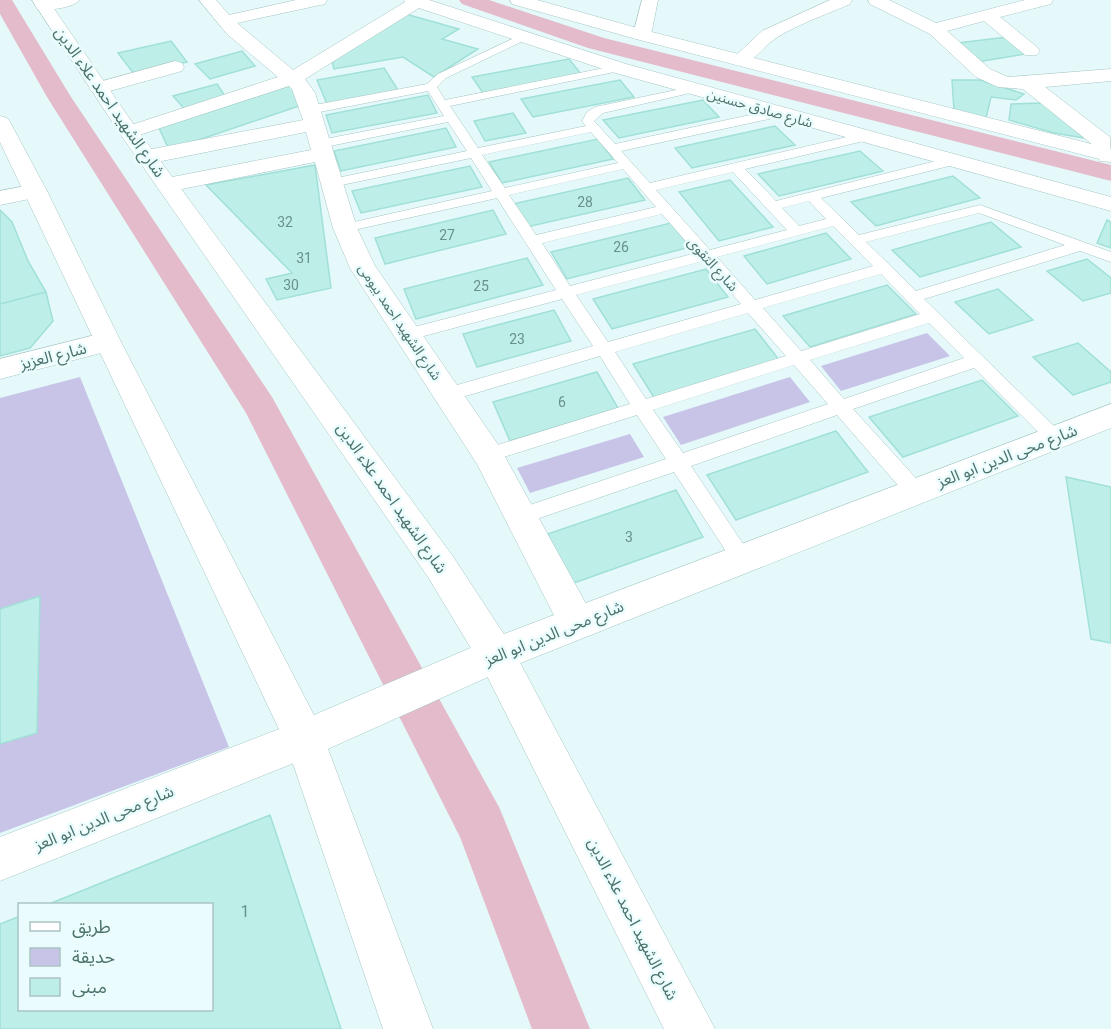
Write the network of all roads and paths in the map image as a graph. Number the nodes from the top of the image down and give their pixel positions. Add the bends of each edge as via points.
1 (207, 0) edge
2 (319, 0) edge
3 (520, 0) edge
4 (650, 0) edge
5 (844, 0) edge
6 (876, 0) edge
7 (1045, 0) edge
8 (414, 1) edge
9 (52, 2) edge
10 (987, 8) edge
11 (224, 21) junction
12 (933, 29) junction
13 (642, 35) junction
14 (523, 37) junction
15 (1031, 51) dead end
16 (740, 60) junction
17 (175, 67) dead end
18 (619, 68) junction
19 (1111, 75) edge
20 (293, 78) junction
21 (1028, 83) junction
22 (431, 87) junction
23 (99, 88) junction
24 (695, 89) junction
25 (442, 105) junction
26 (778, 113) junction
27 (451, 118) junction
28 (0, 122) edge
29 (593, 128) junction
30 (316, 133) junction
31 (864, 137) junction
32 (138, 145) junction
33 (611, 149) junction
34 (1108, 149) edge
35 (474, 153) junction
36 (952, 161) junction
37 (625, 165) junction
38 (736, 167) junction
39 (332, 183) junction
40 (167, 185) junction
41 (646, 188) junction
42 (36, 191) junction
43 (501, 193) junction
44 (811, 196) junction
45 (0, 198) edge
46 (1111, 204) edge
47 (773, 206) junction
48 (664, 208) junction
49 (836, 221) junction
50 (345, 228) junction
51 (796, 231) junction
52 (856, 240) junction
53 (532, 241) junction
54 (1082, 245) junction
55 (706, 255) junction
56 (1111, 257) edge
57 (884, 268) junction
58 (566, 292) junction
59 (913, 297) junction
60 (751, 306) junction
61 (932, 316) junction
62 (409, 334) junction
63 (106, 342) junction
64 (603, 349) junction
65 (797, 358) junction
66 (977, 360) junction
67 (0, 369) edge
68 (449, 394) junction
69 (840, 406) junction
70 (642, 407) junction
71 (1111, 416) edge
72 (1055, 438) junction
73 (488, 455) junction
74 (678, 463) junction
75 (916, 492) junction
76 (522, 516) junction
77 (742, 559) junction
78 (577, 623) junction
79 (496, 655) junction
80 (305, 738) junction
81 (0, 859) edge
82 (408, 1029) edge
83 (690, 1029) edge

1 - 11 street, شارع الشهيد احمد بيومى
2 - 11 street
3 - 13 street
4 - 13 street
5 - 16 street via 768,35
6 - 12 street
7 - 10 street via 1009,9
8 - 14 street, شارع صادق حسنين
8 - 20 street
9 - 23 street, شارع الشهيد احمد علاء الدين
10 - 12 street
10 - 15 street
11 - 20 street, شارع الشهيد احمد بيومى
12 - 21 street via 992,79
13 - 16 street
14 - 18 street, شارع صادق حسنين
14 - 22 lane via 442,76
16 - 34 street
17 - 23 street
18 - 24 street, شارع صادق حسنين
18 - 25 lane
19 - 21 street
20 - 30 street, شارع الشهيد احمد بيومى via 305,93
20 - 32 street
21 - 34 street
22 - 25 lane
22 - 30 lane
23 - 32 street, شارع الشهيد احمد علاء الدين
24 - 26 street, شارع صادق حسنين
24 - 29 lane via 599,110 589,118
25 - 27 lane
26 - 31 street, شارع صادق حسنين
26 - 33 lane
27 - 30 lane
27 - 35 lane
28 - 42 street
29 - 33 lane, شارع التقوى
29 - 35 lane
30 - 32 street
30 - 39 street, شارع الشهيد احمد بيومى
30 - 40 street
31 - 36 street, شارع صادق حسنين
31 - 38 lane
32 - 40 street, شارع الشهيد احمد علاء الدين
33 - 37 lane, شارع التقوى
35 - 39 lane
35 - 43 lane
36 - 44 lane
36 - 46 street, شارع صادق حسنين
37 - 41 lane, شارع التقوى
37 - 43 lane
38 - 41 lane
38 - 47 lane
39 - 50 street, شارع الشهيد احمد بيومى
40 - 79 street, شارع الشهيد احمد علاء الدين via 440,566
41 - 48 lane, شارع التقوى
42 - 45 street
42 - 63 street
43 - 50 lane
43 - 53 lane
44 - 47 lane
44 - 49 lane
47 - 51 lane
48 - 53 lane
48 - 55 lane, شارع التقوى
49 - 51 lane
49 - 52 lane
50 - 62 street, شارع الشهيد احمد بيومى via 363,268
51 - 55 lane
52 - 54 lane via 981,208
52 - 57 lane
53 - 58 lane
54 - 56 lane
54 - 59 lane
55 - 58 lane
55 - 60 lane, شارع التقوى
57 - 59 lane
57 - 60 lane
58 - 62 lane
58 - 64 lane
59 - 61 lane
60 - 64 lane
60 - 65 lane, شارع التقوى
61 - 65 lane
61 - 66 lane
62 - 68 street, شارع الشهيد احمد بيومى
63 - 67 street, شارع العزيز
63 - 80 street
64 - 68 lane
64 - 70 lane
65 - 69 lane, شارع التقوى
65 - 70 lane
66 - 69 lane
66 - 72 lane
68 - 73 street, شارع الشهيد احمد بيومى
69 - 74 lane
69 - 75 lane, شارع التقوى
70 - 73 lane
70 - 74 lane
71 - 72 street, شارع محى الدين ابو العز
72 - 75 street, شارع محى الدين ابو العز
73 - 76 street, شارع الشهيد احمد بيومى
74 - 76 lane
74 - 77 lane
75 - 77 street, شارع محى الدين ابو العز
76 - 78 street, شارع الشهيد احمد بيومى
77 - 78 street, شارع محى الدين ابو العز
78 - 79 street, شارع محى الدين ابو العز
79 - 80 street, شارع محى الدين ابو العز
79 - 83 street, شارع الشهيد احمد علاء الدين
80 - 81 street, شارع محى الدين ابو العز
80 - 82 street

